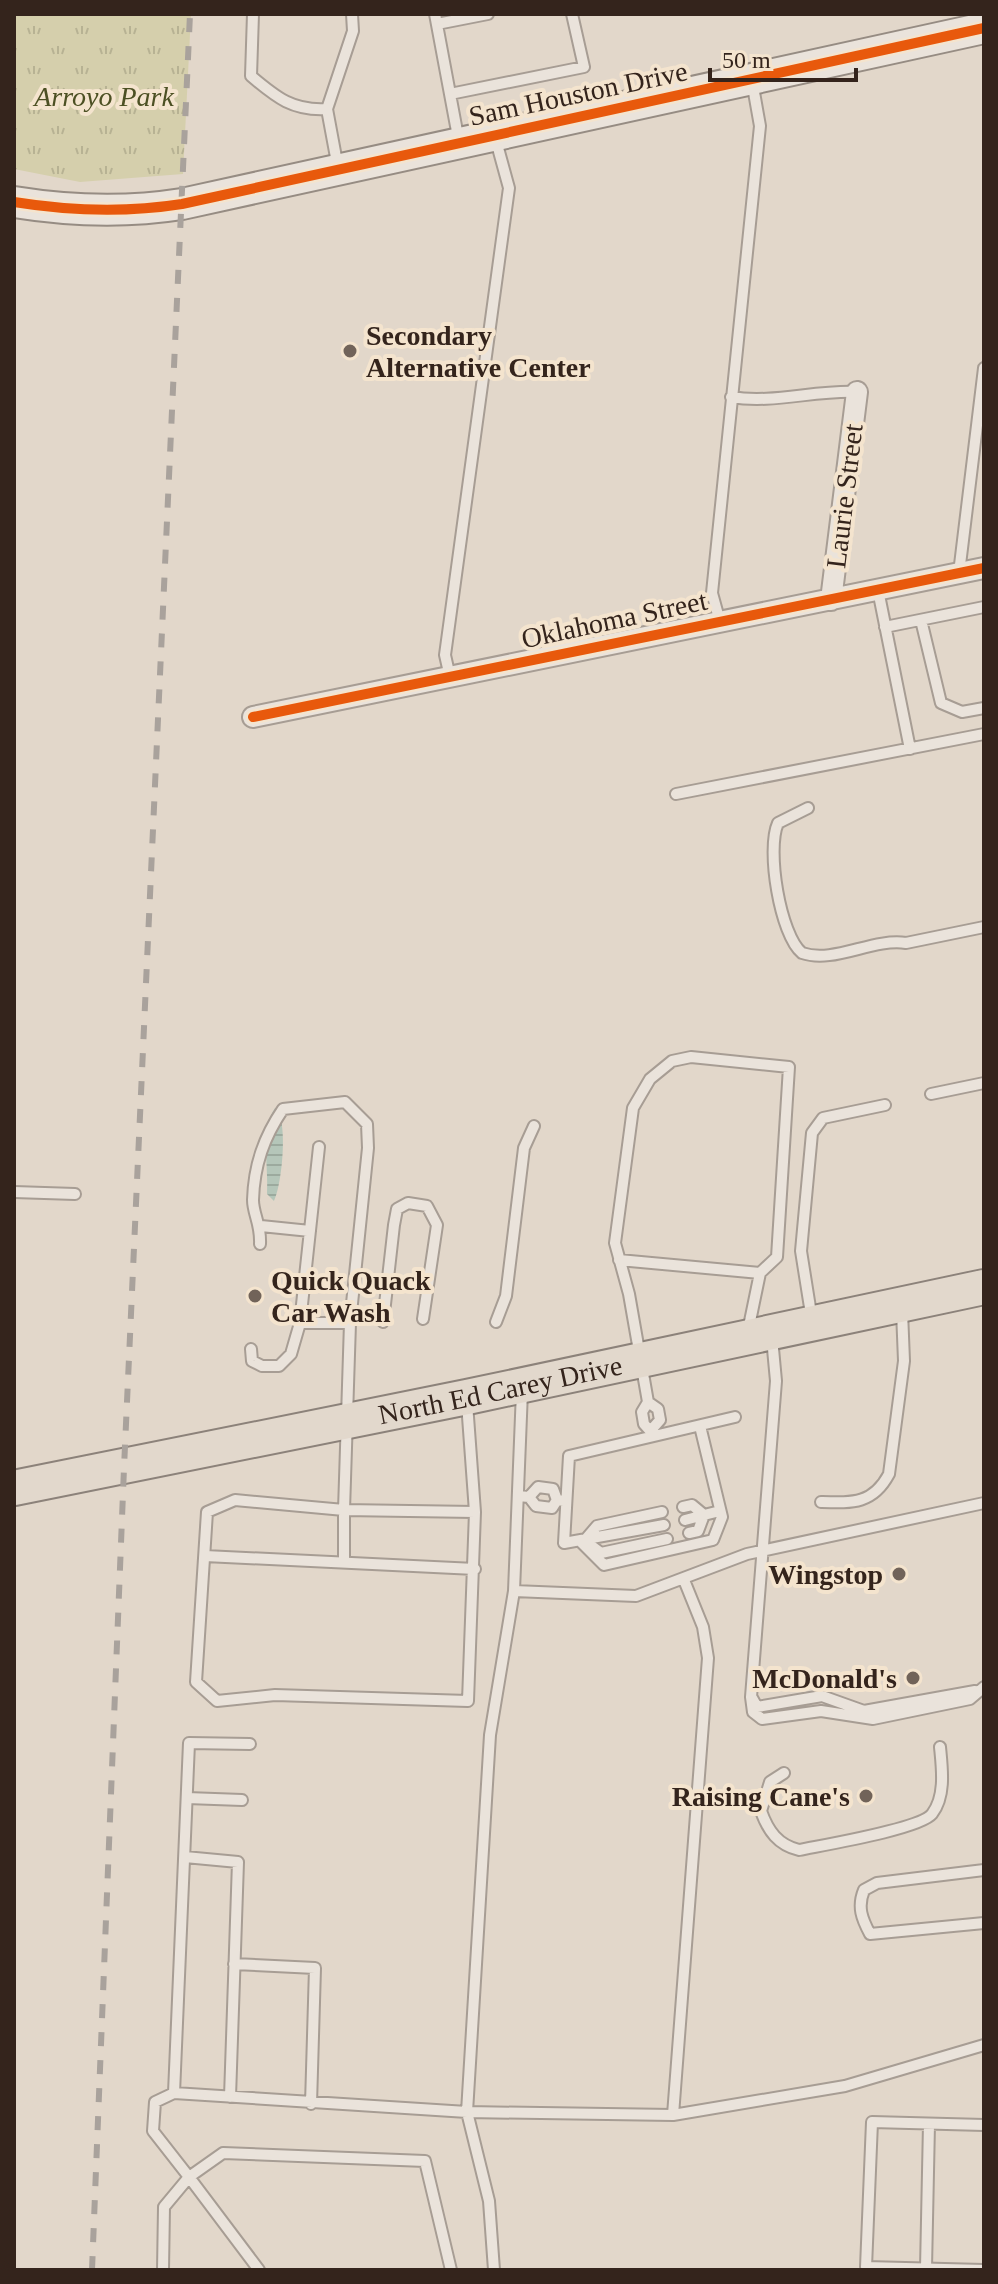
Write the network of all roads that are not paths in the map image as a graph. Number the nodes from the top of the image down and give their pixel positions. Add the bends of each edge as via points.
1 (253, 14) edge
2 (352, 14) edge
3 (488, 14) edge
4 (572, 14) edge
5 (436, 19) edge
6 (984, 28) edge
7 (752, 79) junction
8 (450, 94) junction
9 (327, 109) junction
10 (495, 135) junction
11 (460, 143) junction
12 (338, 170) junction
13 (14, 202) edge
14 (984, 368) edge
15 (857, 392) joint
16 (731, 397) junction
17 (984, 568) edge
18 (959, 573) junction
19 (878, 590) junction
20 (831, 600) junction
21 (984, 607) edge
22 (921, 620) junction
23 (720, 622) junction
24 (885, 627) junction
25 (450, 677) junction
26 (984, 708) edge
27 (253, 717) dead end
28 (984, 734) edge
29 (910, 749) junction
30 (676, 794) dead end
31 (808, 808) dead end
32 (984, 927) edge
33 (984, 1083) edge
34 (931, 1094) dead end
35 (885, 1105) dead end
36 (534, 1126) dead end
37 (319, 1147) dead end
38 (14, 1192) edge
39 (75, 1194) dead end
40 (261, 1226) junction
41 (310, 1231) junction
42 (260, 1244) dead end
43 (619, 1260) junction
44 (760, 1273) junction
45 (984, 1287) edge
46 (902, 1304) junction
47 (423, 1319) dead end
48 (383, 1322) dead end
49 (496, 1322) dead end
50 (300, 1323) junction
51 (350, 1323) junction
52 (813, 1323) junction
53 (759, 1334) junction
54 (251, 1349) dead end
55 (638, 1360) junction
56 (522, 1385) junction
57 (467, 1397) junction
58 (735, 1417) dead end
59 (345, 1422) junction
60 (700, 1426) junction
61 (652, 1433) junction
62 (14, 1488) edge
63 (523, 1496) junction
64 (562, 1500) junction
65 (821, 1502) dead end
66 (984, 1503) edge
67 (683, 1507) dead end
68 (344, 1510) junction
69 (720, 1511) junction
70 (475, 1512) junction
71 (662, 1512) dead end
72 (704, 1515) junction
73 (685, 1520) dead end
74 (664, 1525) dead end
75 (689, 1533) dead end
76 (667, 1539) dead end
77 (582, 1540) junction
78 (760, 1551) junction
79 (205, 1556) junction
80 (344, 1563) junction
81 (475, 1569) junction
82 (684, 1580) junction
83 (514, 1591) junction
84 (980, 1689) edge
85 (250, 1744) dead end
86 (940, 1747) dead end
87 (784, 1773) dead end
88 (187, 1798) junction
89 (242, 1800) dead end
90 (185, 1857) junction
91 (984, 1870) edge
92 (984, 1923) edge
93 (234, 1964) junction
94 (984, 2045) edge
95 (174, 2093) junction
96 (230, 2097) junction
97 (311, 2104) junction
98 (467, 2112) junction
99 (673, 2115) junction
100 (929, 2124) junction
101 (984, 2125) edge
102 (189, 2177) junction
103 (926, 2268) junction
104 (163, 2270) edge
105 (259, 2270) edge
106 (451, 2270) edge
107 (494, 2270) edge
108 (984, 2270) edge

1 - 9 lane via 251,76 284,103 304,110
2 - 9 lane via 353,31
3 - 5 lane
4 - 8 lane via 584,67
5 - 8 lane
6 - 7 street, Sam Houston Drive
7 - 10 street, Sam Houston Drive
7 - 16 lane via 760,126
8 - 11 lane
9 - 12 lane
10 - 11 street, Sam Houston Drive
10 - 25 lane via 509,188 445,655
11 - 12 street, Sam Houston Drive
12 - 13 street, Sam Houston Drive via 146,209 65,210
14 - 18 lane
15 - 16 lane via 828,390 754,401
15 - 20 street, Laurie Street
16 - 23 lane via 712,593
17 - 18 street, Oklahoma Street
18 - 19 street, Oklahoma Street
19 - 20 street, Oklahoma Street
19 - 24 lane
20 - 23 street, Oklahoma Street
21 - 22 lane
22 - 24 lane
22 - 26 lane via 941,703 962,712
23 - 25 street, Oklahoma Street
24 - 29 lane
25 - 27 street, Oklahoma Street
28 - 29 lane
29 - 30 lane
31 - 32 lane via 778,823 772,850 788,931 802,953 906,943
33 - 34 lane
35 - 52 lane via 823,1118 812,1133 801,1251
36 - 49 lane via 524,1148 506,1296
37 - 41 lane
38 - 39 lane
40 - 41 lane
40 - 42 lane
40 - 51 lane via 252,1203 269,1129 283,1109 345,1102 367,1124 368,1136
41 - 50 lane
43 - 44 lane
43 - 44 lane via 615,1243 633,1108 650,1079 672,1061 691,1057 789,1067 777,1257
43 - 55 lane
44 - 53 lane
45 - 46 main road, North Ed Carey Drive
46 - 52 main road, North Ed Carey Drive
46 - 65 lane via 904,1361 889,1474 871,1498
47 - 48 lane via 437,1225 427,1206 408,1203 397,1209
50 - 51 lane
50 - 54 lane via 291,1354 279,1366 252,1361
51 - 59 lane
52 - 53 main road, North Ed Carey Drive
53 - 55 main road, North Ed Carey Drive
53 - 78 lane via 776,1381
55 - 56 main road, North Ed Carey Drive
55 - 61 lane via 648,1402 642,1412 644,1424
56 - 57 main road, North Ed Carey Drive
56 - 63 lane
57 - 59 main road, North Ed Carey Drive
57 - 70 lane
58 - 60 lane
59 - 62 main road, North Ed Carey Drive
59 - 68 lane
60 - 61 lane
60 - 69 lane
61 - 64 lane via 569,1456
63 - 64 lane via 538,1487 553,1489
63 - 83 lane
64 - 77 lane via 564,1543
66 - 78 lane
67 - 72 lane via 692,1505
68 - 70 lane
68 - 79 lane via 235,1500 207,1512
68 - 80 lane
69 - 72 lane
69 - 77 lane via 713,1540 604,1565
70 - 81 lane
71 - 77 lane via 597,1526
72 - 73 lane
72 - 75 lane via 698,1531
74 - 77 lane
76 - 77 lane via 601,1553
78 - 82 lane
78 - 84 lane via 751,1697 753,1712 762,1719 821,1711 873,1719 970,1699
79 - 80 lane
79 - 81 lane via 196,1682 217,1701 275,1695 468,1701
80 - 81 lane
82 - 83 lane via 636,1596
82 - 99 lane via 703,1627 708,1658
83 - 98 lane via 490,1735
85 - 88 lane via 189,1743
86 - 87 lane via 938,1803 922,1823 799,1850 776,1838 761,1811 770,1782
88 - 89 lane
88 - 90 lane
90 - 93 lane via 238,1862
90 - 95 lane
91 - 92 lane via 877,1883 864,1890 860,1900 861,1918 870,1934
93 - 96 lane
93 - 97 lane via 315,1968
94 - 99 lane via 845,2086
95 - 96 lane
95 - 102 lane via 155,2102 153,2131
96 - 97 lane
97 - 98 lane
98 - 99 lane
98 - 107 lane via 489,2201
100 - 101 lane
100 - 103 lane
100 - 103 lane via 872,2122 866,2267
102 - 104 lane via 164,2207
102 - 105 lane
102 - 106 lane via 223,2153 425,2161
103 - 108 lane

